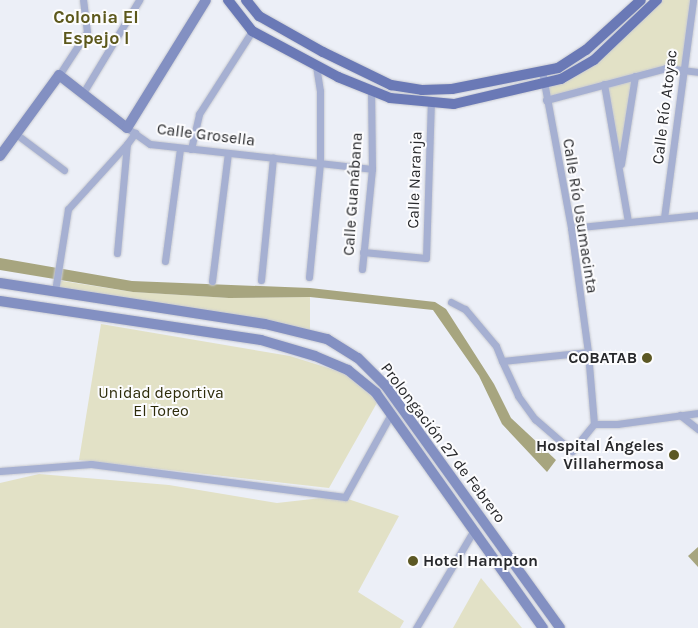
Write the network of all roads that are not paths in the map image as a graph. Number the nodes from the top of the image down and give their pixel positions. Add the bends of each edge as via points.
1 (81, 0) edge
2 (139, 0) edge
3 (206, 0) edge
4 (228, 0) edge
5 (246, 0) edge
6 (657, 0) edge
7 (693, 0) edge
8 (637, 1) edge
9 (252, 31) junction
10 (316, 66) junction
11 (684, 70) junction
12 (542, 71) junction
13 (698, 72) edge
14 (59, 75) junction
15 (635, 76) junction
16 (543, 84) junction
17 (604, 84) junction
18 (371, 91) junction
19 (83, 93) junction
20 (546, 100) junction
21 (431, 102) junction
22 (131, 130) junction
23 (16, 134) junction
24 (127, 144) junction
25 (180, 148) junction
26 (191, 149) junction
27 (228, 153) junction
28 (0, 156) edge
29 (273, 158) junction
30 (320, 164) junction
31 (372, 169) junction
32 (64, 170) dead end
33 (620, 173) junction
34 (698, 215) edge
35 (664, 218) junction
36 (628, 222) junction
37 (571, 228) junction
38 (363, 252) junction
39 (117, 253) dead end
40 (165, 261) dead end
41 (362, 269) dead end
42 (309, 277) dead end
43 (261, 280) dead end
44 (212, 281) dead end
45 (0, 283) edge
46 (55, 292) junction
47 (0, 301) edge
48 (451, 302) dead end
49 (588, 352) junction
50 (502, 361) junction
51 (698, 412) edge
52 (392, 414) junction
53 (680, 415) junction
54 (594, 424) junction
55 (698, 429) edge
56 (0, 471) edge
57 (474, 530) junction
58 (416, 628) edge
59 (543, 628) edge
60 (560, 628) edge

1 - 14 street via 87,32
2 - 19 street
3 - 22 main road
4 - 9 main road
5 - 12 main road via 259,16 391,85 422,90 452,89
6 - 16 main road via 594,60 561,79
7 - 11 street, Calle Río Atoyac
8 - 12 main road via 586,50 558,68
9 - 10 main road
9 - 26 street via 199,114
10 - 18 main road
10 - 30 street
11 - 13 street
11 - 15 street via 666,68
11 - 35 street, Calle Río Atoyac
12 - 16 street, Calle Río Usumacinta
14 - 19 main road, Calle Grosella
14 - 23 main road
15 - 17 street
15 - 33 street
16 - 20 street, Calle Río Usumacinta
16 - 21 main road via 454,104
17 - 20 street
17 - 33 street
18 - 21 main road via 390,98
18 - 31 street, Calle Guanábana
19 - 22 main road, Calle Grosella
20 - 37 street, Calle Río Usumacinta
21 - 38 street, Calle Naranja via 426,258
22 - 24 street
22 - 25 street, Calle Grosella via 150,144
23 - 28 main road
23 - 32 street
24 - 39 street
24 - 46 street via 68,209
25 - 26 street, Calle Grosella
25 - 40 street
26 - 27 street, Calle Grosella
27 - 29 street, Calle Grosella
27 - 44 street
29 - 30 street, Calle Grosella
29 - 43 street
30 - 31 street, Calle Grosella
30 - 42 street
31 - 38 street, Calle Guanábana
33 - 36 street
34 - 35 street
35 - 36 street
36 - 37 street
37 - 49 street, Calle Río Usumacinta
38 - 41 street, Calle Guanábana
45 - 46 main road, Prolongación 27 de Febrero
46 - 60 main road, Prolongación 27 de Febrero via 265,324 327,339 358,358 389,391
47 - 52 main road, Prolongación 27 de Febrero via 261,340 348,370 376,393
48 - 50 street via 465,309 477,321 496,346
49 - 50 street
49 - 54 street, Calle Río Usumacinta
50 - 54 street via 518,396 535,419 572,451
51 - 53 street
52 - 56 street via 345,497 91,464
52 - 57 main road, Prolongación 27 de Febrero
53 - 54 street
53 - 55 street
57 - 58 street
57 - 59 main road, Prolongación 27 de Febrero

